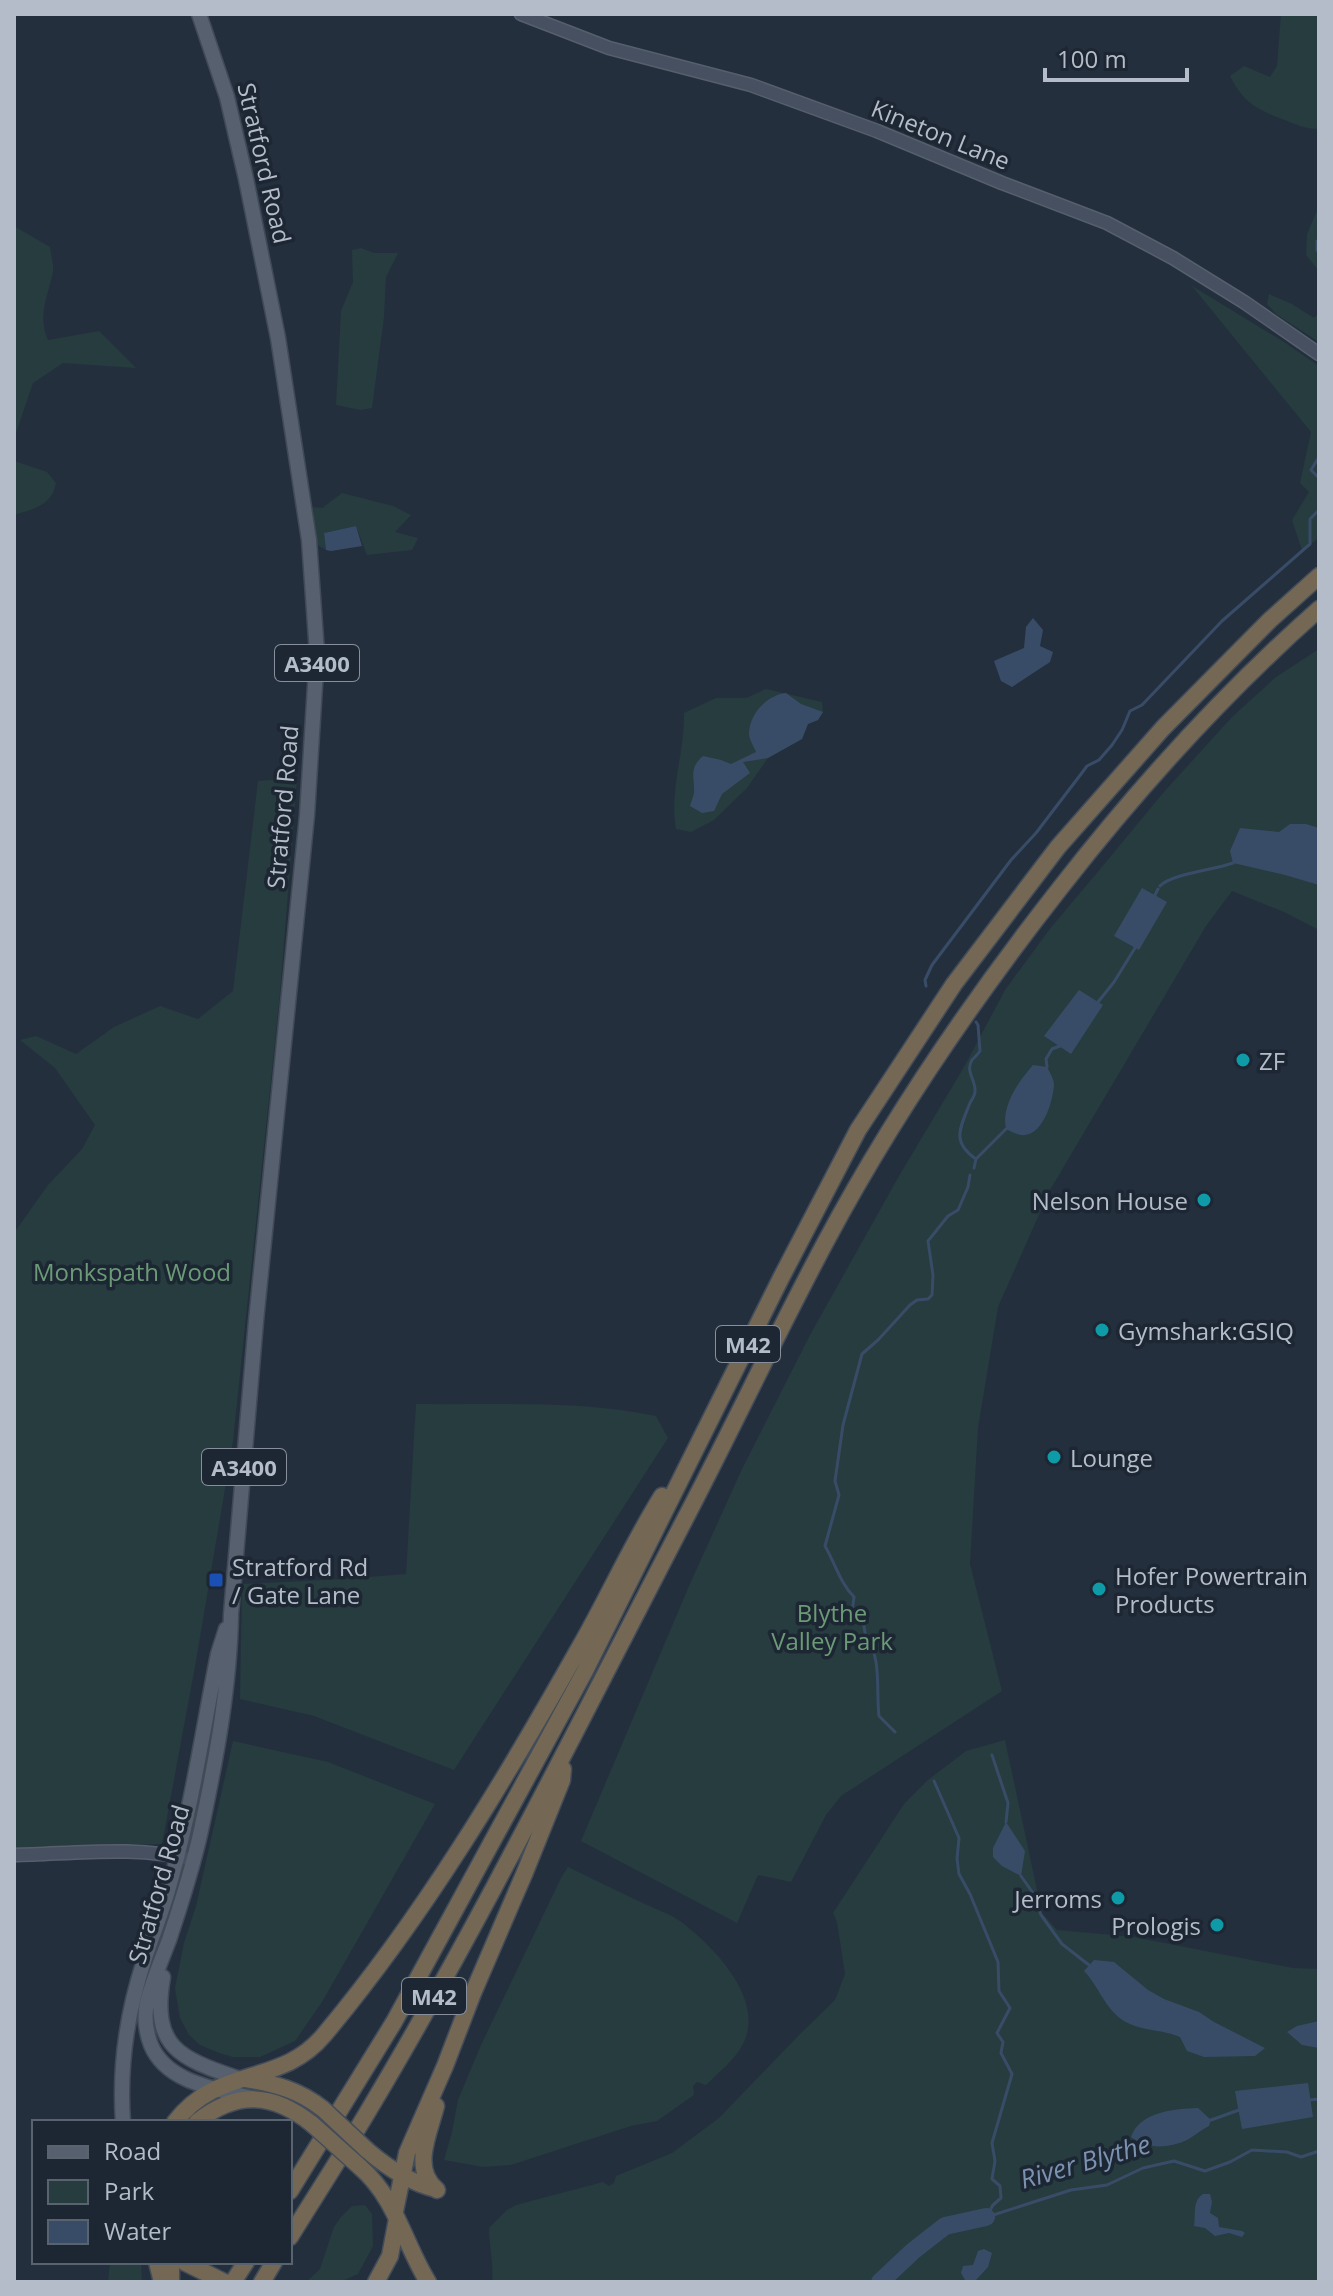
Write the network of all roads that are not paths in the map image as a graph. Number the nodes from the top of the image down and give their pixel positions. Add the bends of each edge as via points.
1 (199, 14) edge
2 (521, 14) edge
3 (1319, 354) edge
4 (1319, 576) edge
5 (1319, 609) edge
6 (719, 1402) junction
7 (231, 1614) junction
8 (566, 1748) junction
9 (14, 1855) edge
10 (178, 1856) junction
11 (193, 1860) junction
12 (176, 1918) junction
13 (445, 2066) junction
14 (240, 2079) junction
15 (215, 2088) junction
16 (255, 2099) junction
17 (123, 2120) edge
18 (177, 2120) edge
19 (200, 2120) edge
20 (401, 2175) junction
21 (292, 2188) edge
22 (396, 2214) junction
23 (292, 2234) edge
24 (188, 2264) edge
25 (244, 2264) edge
26 (273, 2264) edge
27 (225, 2281) edge
28 (262, 2282) edge
29 (376, 2282) edge
30 (428, 2282) edge

1 - 7 main road, Stratford Road / A3400 via 230,111 278,338 309,540 317,653 307,815
2 - 3 street, Kineton Lane via 609,48 765,90 1107,223 1244,302
4 - 6 highway, M42 via 1163,728 1058,847 954,984 858,1130
5 - 8 highway, M42 via 1196,727 1106,829 1004,959 942,1049 826,1241
6 - 14 highway via 490,1800 386,1954 311,2050 280,2068
6 - 21 highway, M42 via 577,1685 394,2022
7 - 10 main road, Stratford Road / A3400 via 218,1654
7 - 11 main road, Stratford Road / A3400 via 227,1689
8 - 13 highway via 562,1780
8 - 23 highway, M42 via 453,1961
9 - 10 street
10 - 11 street
10 - 17 main road, Stratford Road / A3400 via 127,2022
11 - 12 main road, Stratford Road / A3400
12 - 14 main road via 159,2002 162,2027 184,2057
12 - 15 main road, Stratford Road / A3400 via 147,2003 147,2033 170,2070
13 - 20 highway
13 - 20 highway via 423,2168 437,2190
14 - 15 highway
14 - 20 highway, bridge via 309,2098
15 - 16 main road, Stratford Road / A3400
15 - 18 highway
16 - 19 highway via 233,2101
16 - 22 highway, bridge via 286,2106 312,2124 371,2177
20 - 22 highway
22 - 29 highway via 390,2256
22 - 30 highway
24 - 27 highway
25 - 27 highway
26 - 28 highway

